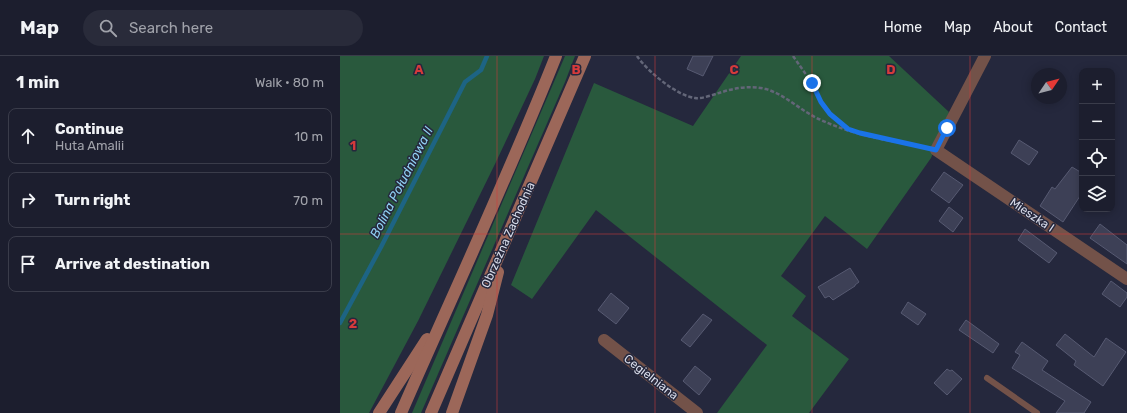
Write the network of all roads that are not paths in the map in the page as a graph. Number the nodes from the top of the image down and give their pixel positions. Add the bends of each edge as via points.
1 (556, 56) edge
2 (585, 56) edge
3 (985, 56) edge
4 (508, 236) junction
5 (1127, 279) edge
6 (446, 311) junction
7 (604, 340) dead end
8 (987, 378) dead end
9 (379, 413) edge
10 (401, 413) edge
11 (431, 413) edge
12 (452, 413) edge
13 (698, 413) edge
14 (1037, 413) edge

1 - 6 street, Obrzeżna Zachodnia
2 - 4 street, Obrzeżna Zachodnia
3 - 5 street, Mieszka I via 936,150
4 - 11 street, Obrzeżna Zachodnia
4 - 12 street via 487,315
6 - 9 street
6 - 10 street, Obrzeżna Zachodnia
7 - 13 street, Cegielniana
8 - 14 lane

